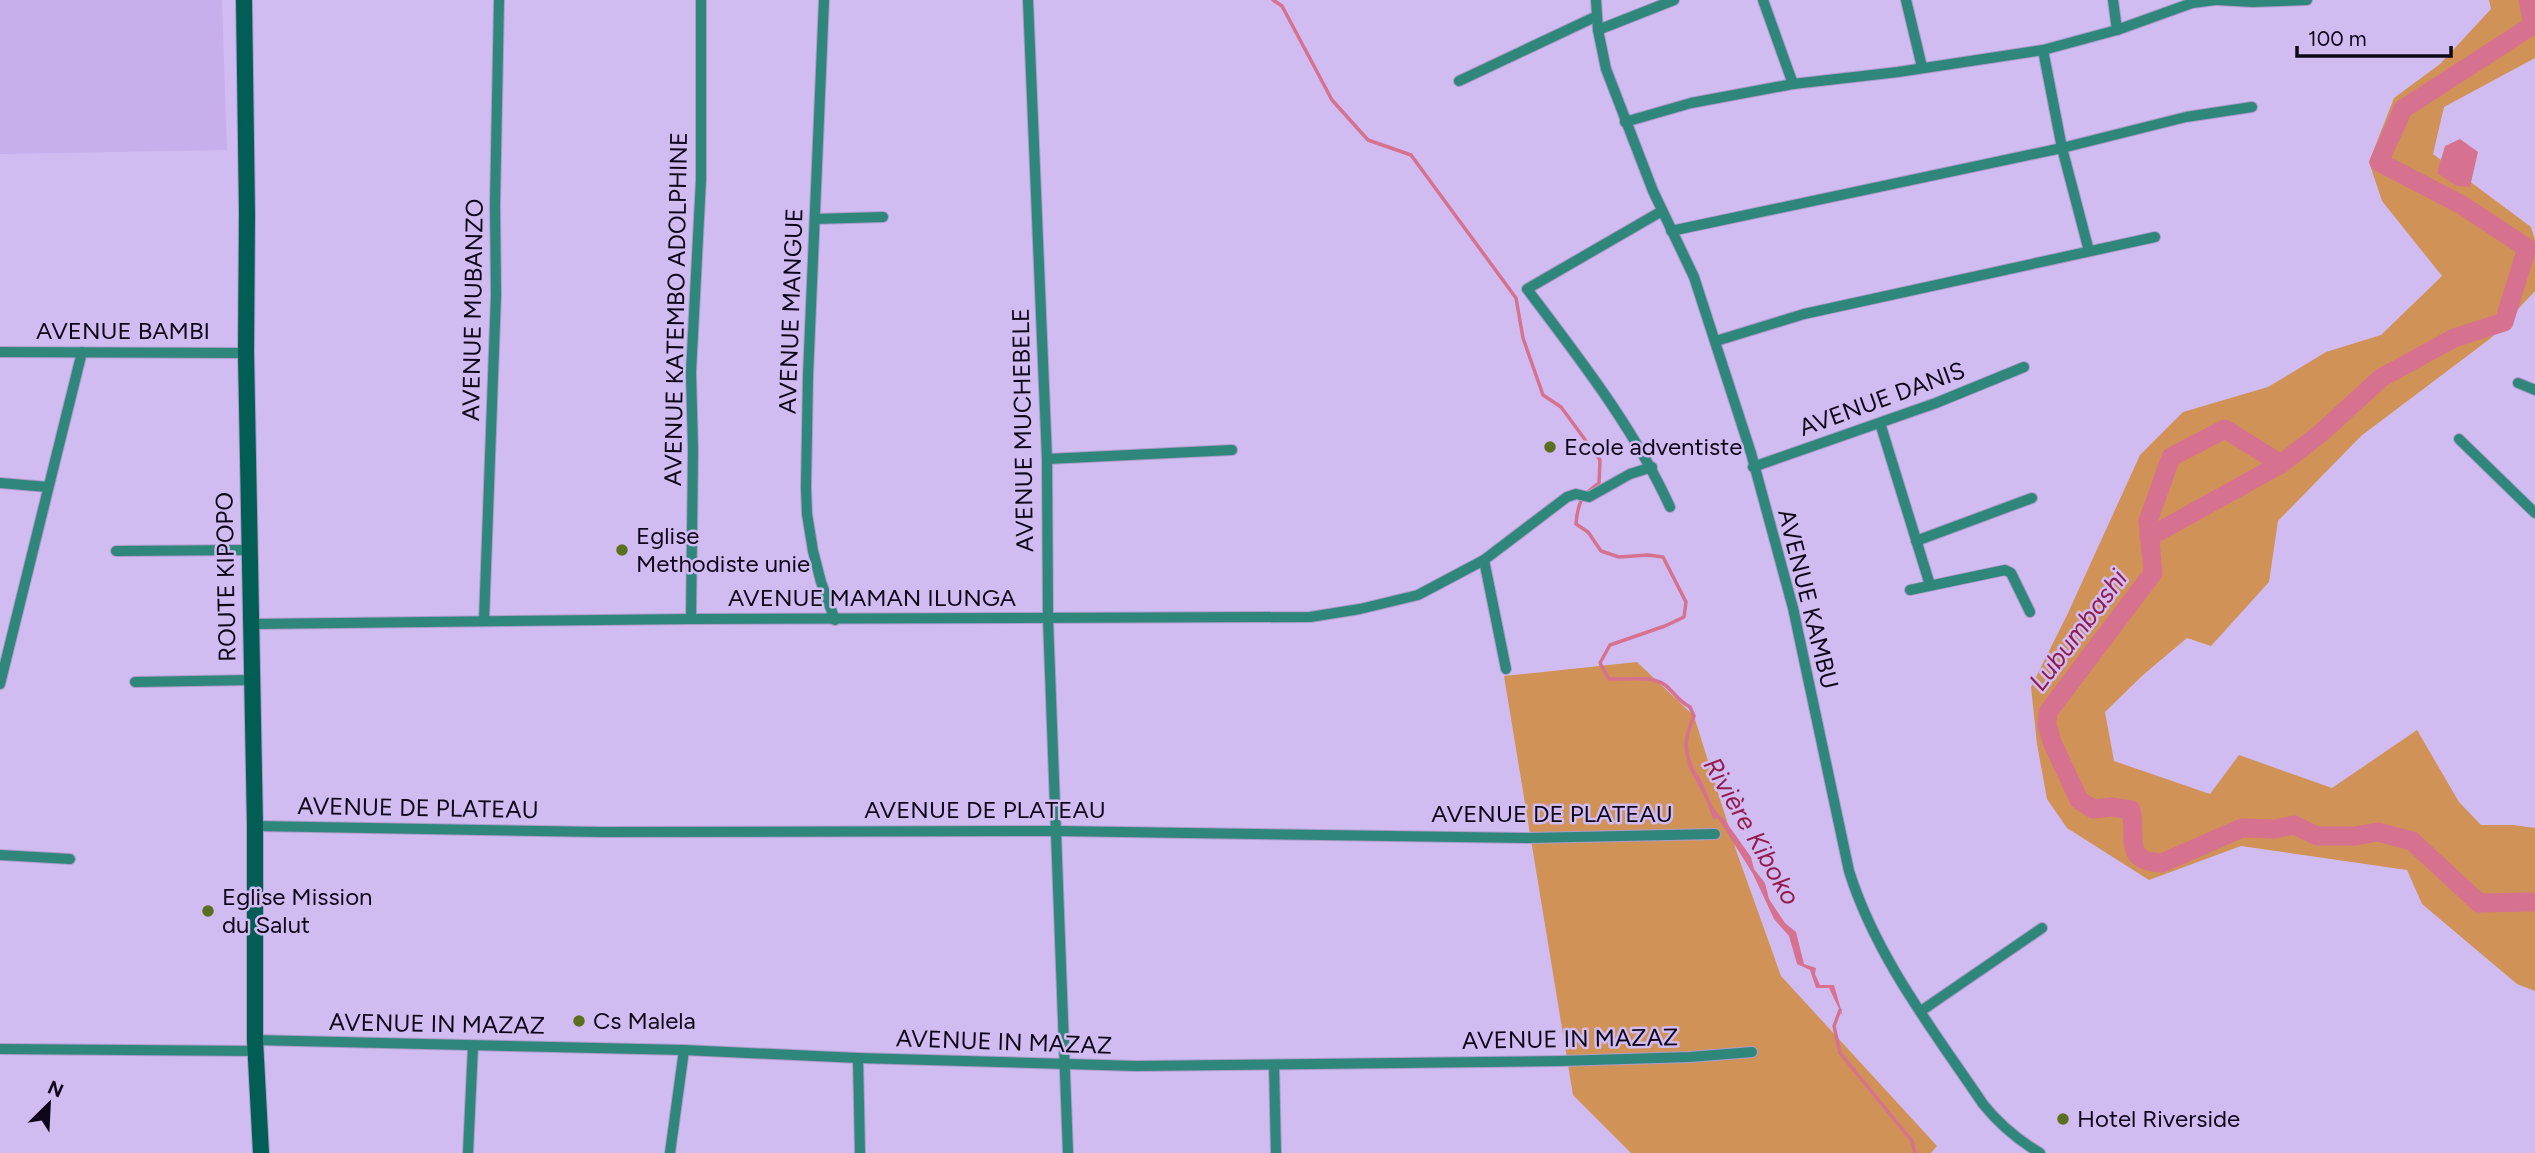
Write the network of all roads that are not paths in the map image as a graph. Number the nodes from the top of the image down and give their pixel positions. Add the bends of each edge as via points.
1 (244, 0) edge
2 (499, 0) edge
3 (701, 0) edge
4 (824, 0) edge
5 (1028, 0) edge
6 (1596, 0) edge
7 (1674, 0) edge
8 (1763, 0) edge
9 (1906, 0) edge
10 (2113, 0) edge
11 (2216, 0) edge
12 (2307, 0) edge
13 (1597, 16) junction
14 (1598, 30) junction
15 (2118, 30) junction
16 (2043, 50) junction
17 (1922, 67) junction
18 (1459, 81) dead end
19 (1793, 84) junction
20 (2252, 107) dead end
21 (1625, 122) junction
22 (2062, 148) junction
23 (1662, 211) junction
24 (883, 217) dead end
25 (816, 219) junction
26 (1671, 231) junction
27 (2155, 237) dead end
28 (2089, 251) junction
29 (1716, 341) junction
30 (0, 352) edge
31 (82, 352) junction
32 (246, 353) junction
33 (2024, 367) dead end
34 (2518, 383) dead end
35 (2535, 390) edge
36 (1880, 423) junction
37 (2459, 439) dead end
38 (1232, 450) dead end
39 (1047, 459) junction
40 (1652, 467) junction
41 (1754, 467) junction
42 (0, 482) edge
43 (48, 487) junction
44 (2032, 498) dead end
45 (1670, 507) dead end
46 (2535, 513) edge
47 (1916, 541) junction
48 (248, 550) junction
49 (116, 551) dead end
50 (1485, 560) junction
51 (1930, 585) junction
52 (1910, 590) dead end
53 (2031, 612) dead end
54 (691, 619) junction
55 (1048, 619) junction
56 (835, 620) junction
57 (484, 621) junction
58 (249, 624) junction
59 (1506, 669) dead end
60 (251, 680) junction
61 (135, 681) dead end
62 (0, 684) edge
63 (255, 826) junction
64 (1057, 831) junction
65 (1715, 834) dead end
66 (0, 855) edge
67 (70, 859) dead end
68 (2042, 928) dead end
69 (1921, 1011) junction
70 (255, 1046) junction
71 (473, 1046) junction
72 (0, 1049) edge
73 (684, 1050) junction
74 (1752, 1052) dead end
75 (858, 1058) junction
76 (1066, 1065) junction
77 (1274, 1065) junction
78 (261, 1153) edge
79 (467, 1153) edge
80 (670, 1153) edge
81 (860, 1153) edge
82 (1068, 1153) edge
83 (1276, 1153) edge
84 (2040, 1153) edge

1 - 32 main road, ROUTE KIPOPO
2 - 57 street, AVENUE MUBANZO via 496,295
3 - 54 street, AVENUE KATEMBO ADOLPHINE via 701,180 691,372
4 - 25 street, AVENUE MANGUE
5 - 39 street, AVENUE MUCHEBELE
6 - 13 street, AVENUE KAMBU
7 - 14 street
8 - 19 street
9 - 17 street
10 - 15 street
11 - 12 street
11 - 15 street via 2192,3
13 - 14 street, AVENUE KAMBU
13 - 18 street
14 - 21 street, AVENUE KAMBU via 1605,69
15 - 16 street
16 - 17 street
16 - 22 street
17 - 19 street
19 - 21 street via 1691,103
20 - 22 street via 2186,117
21 - 23 street, AVENUE KAMBU
22 - 26 street
22 - 28 street
23 - 26 street, AVENUE KAMBU
23 - 40 street via 1527,289
24 - 25 street
25 - 56 street, AVENUE MANGUE via 807,514 821,582
26 - 29 street, AVENUE KAMBU via 1694,276
27 - 28 street
28 - 29 street via 1804,314
29 - 41 street, AVENUE KAMBU
30 - 31 street, AVENUE BAMBI
31 - 32 street, AVENUE BAMBI
31 - 43 street
32 - 48 main road, ROUTE KIPOPO
33 - 36 street, AVENUE DANIS
34 - 35 street
36 - 41 street, AVENUE DANIS
36 - 47 street
37 - 46 street
38 - 39 street
39 - 55 street, AVENUE MUCHEBELE
40 - 45 street
40 - 50 street, AVENUE MAMAN ILUNGA via 1601,492 1567,497
41 - 69 street, AVENUE KAMBU via 1793,608 1849,871 1871,930
42 - 43 street
43 - 62 street
44 - 47 street
47 - 51 street
48 - 49 street
48 - 58 main road, ROUTE KIPOPO
50 - 55 street, AVENUE MAMAN ILUNGA via 1404,600 1310,617
50 - 59 street
51 - 52 street
51 - 53 street via 2005,570 2011,573
54 - 56 street, AVENUE MAMAN ILUNGA
54 - 57 street, AVENUE MAMAN ILUNGA
55 - 56 street, AVENUE MAMAN ILUNGA
55 - 64 street, AVENUE MUCHEBELE
57 - 58 street, AVENUE MAMAN ILUNGA
58 - 60 main road, ROUTE KIPOPO
60 - 61 street
60 - 63 main road, ROUTE KIPOPO
63 - 64 street, AVENUE DE PLATEAU via 601,832
63 - 70 main road, ROUTE KIPOPO
64 - 65 street, AVENUE DE PLATEAU via 1528,838
64 - 76 street, AVENUE MUCHEBELE
66 - 67 street
68 - 69 street
69 - 84 street, AVENUE KAMBU via 1991,1115
70 - 71 street, AVENUE IN MAZAZ
70 - 72 street, AVENUE IN MAZAZ
70 - 78 main road, ROUTE KIPOPO
71 - 73 street, AVENUE IN MAZAZ
71 - 79 street
73 - 75 street, AVENUE IN MAZAZ
73 - 80 street
74 - 77 street, AVENUE IN MAZAZ
75 - 76 street, AVENUE IN MAZAZ
75 - 81 street
76 - 77 street, AVENUE IN MAZAZ
76 - 82 street, AVENUE MUCHEBELE
77 - 83 street

